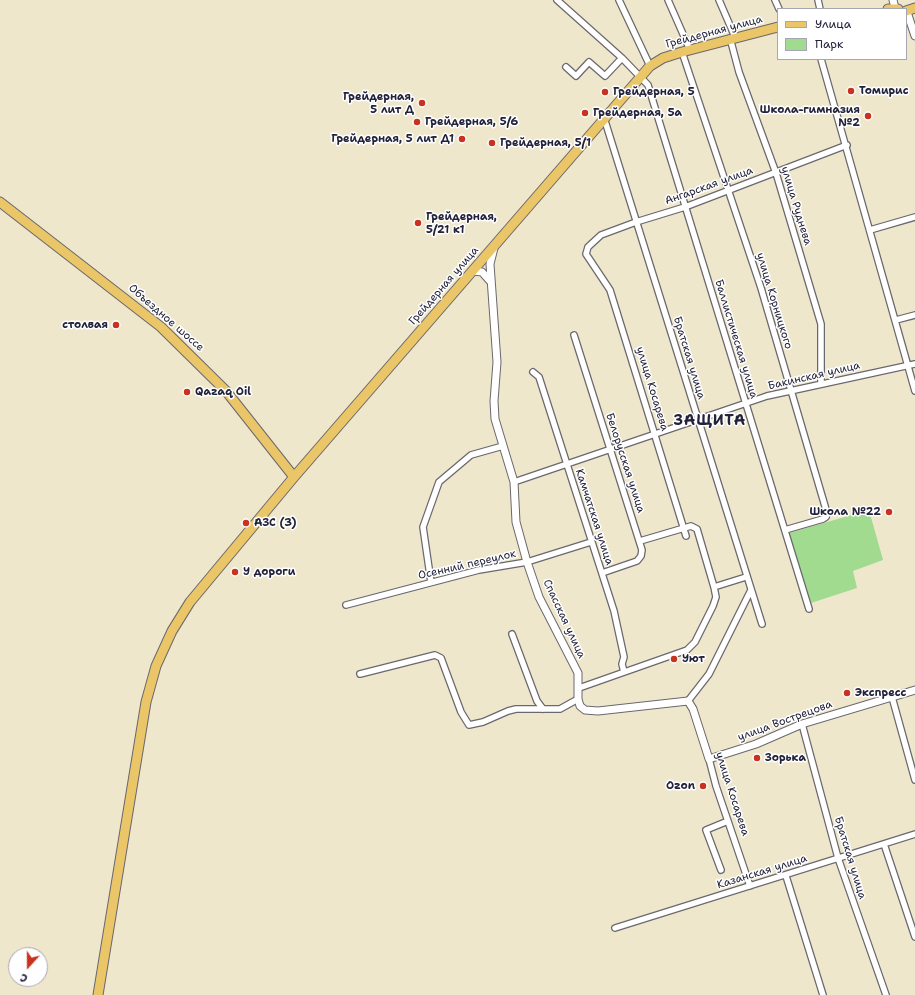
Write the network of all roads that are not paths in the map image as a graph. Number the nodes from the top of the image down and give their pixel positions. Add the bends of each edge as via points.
1 (557, 0) edge
2 (619, 0) edge
3 (668, 0) edge
4 (718, 0) edge
5 (909, 10) edge
6 (777, 27) edge
7 (915, 36) edge
8 (732, 37) junction
9 (686, 51) junction
10 (622, 58) junction
11 (821, 60) edge
12 (650, 66) junction
13 (566, 67) dead end
14 (641, 77) junction
15 (605, 121) junction
16 (847, 145) junction
17 (776, 173) junction
18 (729, 190) junction
19 (0, 202) edge
20 (685, 207) junction
21 (915, 217) edge
22 (636, 222) junction
23 (870, 230) junction
24 (494, 247) junction
25 (586, 254) joint
26 (473, 271) junction
27 (491, 283) junction
28 (915, 315) edge
29 (896, 320) junction
30 (574, 335) dead end
31 (915, 364) edge
32 (908, 365) junction
33 (534, 372) dead end
34 (821, 384) junction
35 (791, 391) junction
36 (915, 391) edge
37 (745, 404) junction
38 (698, 419) junction
39 (654, 434) junction
40 (503, 446) junction
41 (609, 448) junction
42 (567, 464) junction
43 (294, 477) junction
44 (514, 482) junction
45 (683, 528) junction
46 (785, 530) junction
47 (686, 536) dead end
48 (640, 541) junction
49 (591, 542) junction
50 (527, 562) junction
51 (602, 572) junction
52 (746, 576) junction
53 (430, 582) junction
54 (714, 588) junction
55 (751, 590) junction
56 (346, 605) dead end
57 (809, 609) dead end
58 (762, 624) dead end
59 (512, 634) dead end
60 (624, 672) junction
61 (360, 674) dead end
62 (578, 688) junction
63 (915, 690) edge
64 (892, 697) junction
65 (578, 699) junction
66 (688, 701) junction
67 (543, 709) junction
68 (802, 724) junction
69 (708, 759) junction
70 (915, 780) edge
71 (728, 821) junction
72 (915, 834) edge
73 (884, 844) junction
74 (838, 858) junction
75 (721, 870) dead end
76 (786, 876) junction
77 (750, 886) junction
78 (615, 928) dead end
79 (915, 937) edge
80 (98, 995) edge
81 (823, 995) edge
82 (886, 995) edge

1 - 10 street, Баллистическая улица
2 - 12 street
3 - 9 street, улица Корницкого
4 - 8 street, улица Руднева
5 - 7 street
6 - 8 main road, Грейдерная улица
8 - 9 main road, Грейдерная улица
8 - 17 street, улица Руднева via 740,72
9 - 12 main road, Грейдерная улица via 663,58
9 - 18 street, улица Корницкого
10 - 13 street via 605,76 589,62 576,76
10 - 14 street, Баллистическая улица
11 - 16 street
12 - 14 main road, Грейдерная улица
14 - 15 main road, Грейдерная улица
14 - 20 street, Баллистическая улица via 648,85
15 - 22 street, Братская улица
15 - 24 main road, Грейдерная улица
16 - 17 street, Ангарская улица
16 - 23 street
17 - 18 street, Ангарская улица
17 - 34 street, улица Руднева via 821,324
18 - 20 street, Ангарская улица
18 - 35 street, улица Корницкого
19 - 43 main road, Объездное шоссе via 116,290 176,341 226,391
20 - 22 street, Ангарская улица
20 - 37 street, Баллистическая улица
21 - 23 street
22 - 25 street, Ангарская улица via 601,236 588,247
22 - 38 street, Братская улица
23 - 29 street
24 - 26 main road, Грейдерная улица
24 - 27 street, Спасская улица via 490,264
25 - 39 street, улица Косарева via 610,290
26 - 27 street via 484,273
26 - 43 main road, Грейдерная улица
27 - 40 street, Спасская улица via 497,362 495,419
28 - 29 street
29 - 32 street
30 - 41 street, Белорусская улица
31 - 32 street, Бакинская улица
32 - 34 street, Бакинская улица
32 - 36 street
33 - 42 street, Камчатская улица via 539,377
34 - 35 street, Бакинская улица
35 - 37 street, Бакинская улица
35 - 46 street, улица Корницкого via 827,512 823,519
37 - 38 street, Бакинская улица
37 - 46 street, Баллистическая улица
38 - 39 street, Бакинская улица
38 - 52 street, Братская улица
39 - 41 street, Бакинская улица
39 - 45 street, улица Косарева
40 - 44 street, Спасская улица
40 - 53 street via 471,455 439,482 423,527
41 - 42 street, Бакинская улица
41 - 48 street, Белорусская улица
42 - 44 street, Бакинская улица
42 - 49 street, Камчатская улица
43 - 80 main road, Грейдерная улица via 194,596 172,631 156,666 146,702
44 - 50 street, Спасская улица via 516,522
45 - 47 street, улица Косарева
45 - 48 street
45 - 54 street via 691,526 697,529
46 - 57 street, Баллистическая улица
48 - 51 street, Белорусская улица via 641,556 637,561
49 - 50 street, Осенний переулок
49 - 51 street, Камчатская улица
50 - 53 street, Осенний переулок
50 - 62 street, Спасская улица via 539,597 578,673
51 - 60 street, Камчатская улица via 614,611 624,657
52 - 54 street
52 - 55 street, Братская улица
53 - 56 street, Осенний переулок
54 - 60 street via 716,597 713,606 695,642 687,650
55 - 58 street, Братская улица
55 - 66 street via 709,674
59 - 67 street via 537,701
60 - 62 street
61 - 67 street via 435,654 441,658 461,712 469,725 508,711
62 - 65 street, Спасская улица
63 - 64 street, улица Вострецова
64 - 68 street, улица Вострецова
64 - 70 street
65 - 66 street via 580,706 585,710 598,711
65 - 67 street via 560,709
66 - 69 street, улица Косарева via 693,709
68 - 69 street, улица Вострецова via 756,744
68 - 74 street, Братская улица
69 - 71 street, улица Косарева
71 - 75 street via 706,830
71 - 77 street, улица Косарева
72 - 73 street, Казанская улица
73 - 74 street, Казанская улица
73 - 79 street
74 - 76 street, Казанская улица
74 - 82 street, Братская улица
76 - 77 street, Казанская улица
76 - 81 street
77 - 78 street, Казанская улица

